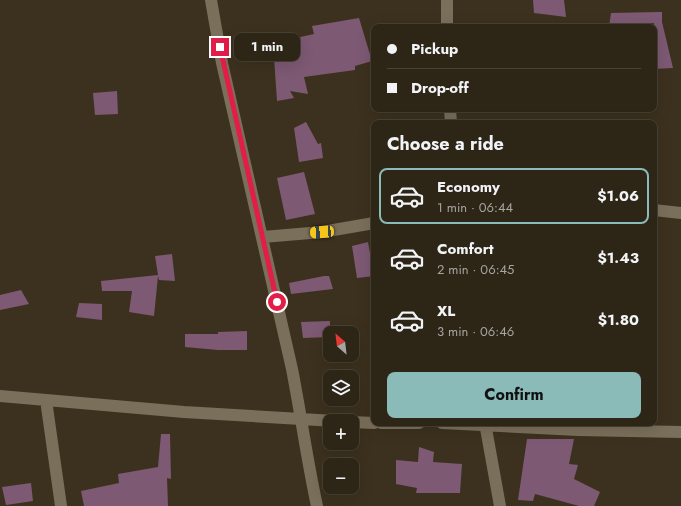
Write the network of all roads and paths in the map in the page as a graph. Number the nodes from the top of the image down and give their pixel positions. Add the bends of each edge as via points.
1 (211, 0) edge
2 (447, 0) edge
3 (447, 24) edge
4 (657, 210) edge
5 (681, 213) edge
6 (371, 224) edge
7 (263, 237) junction
8 (0, 396) edge
9 (46, 400) junction
10 (302, 420) junction
11 (323, 421) edge
12 (359, 422) edge
13 (371, 423) edge
14 (485, 426) edge
15 (534, 426) edge
16 (681, 432) edge
17 (61, 506) edge
18 (317, 506) edge
19 (500, 506) edge

1 - 7 street via 222,63
2 - 3 street
4 - 5 street
6 - 7 street via 322,232
7 - 10 street
8 - 9 street
9 - 10 street
9 - 17 street
10 - 11 street
10 - 18 street
12 - 13 street
14 - 19 street
15 - 16 street

